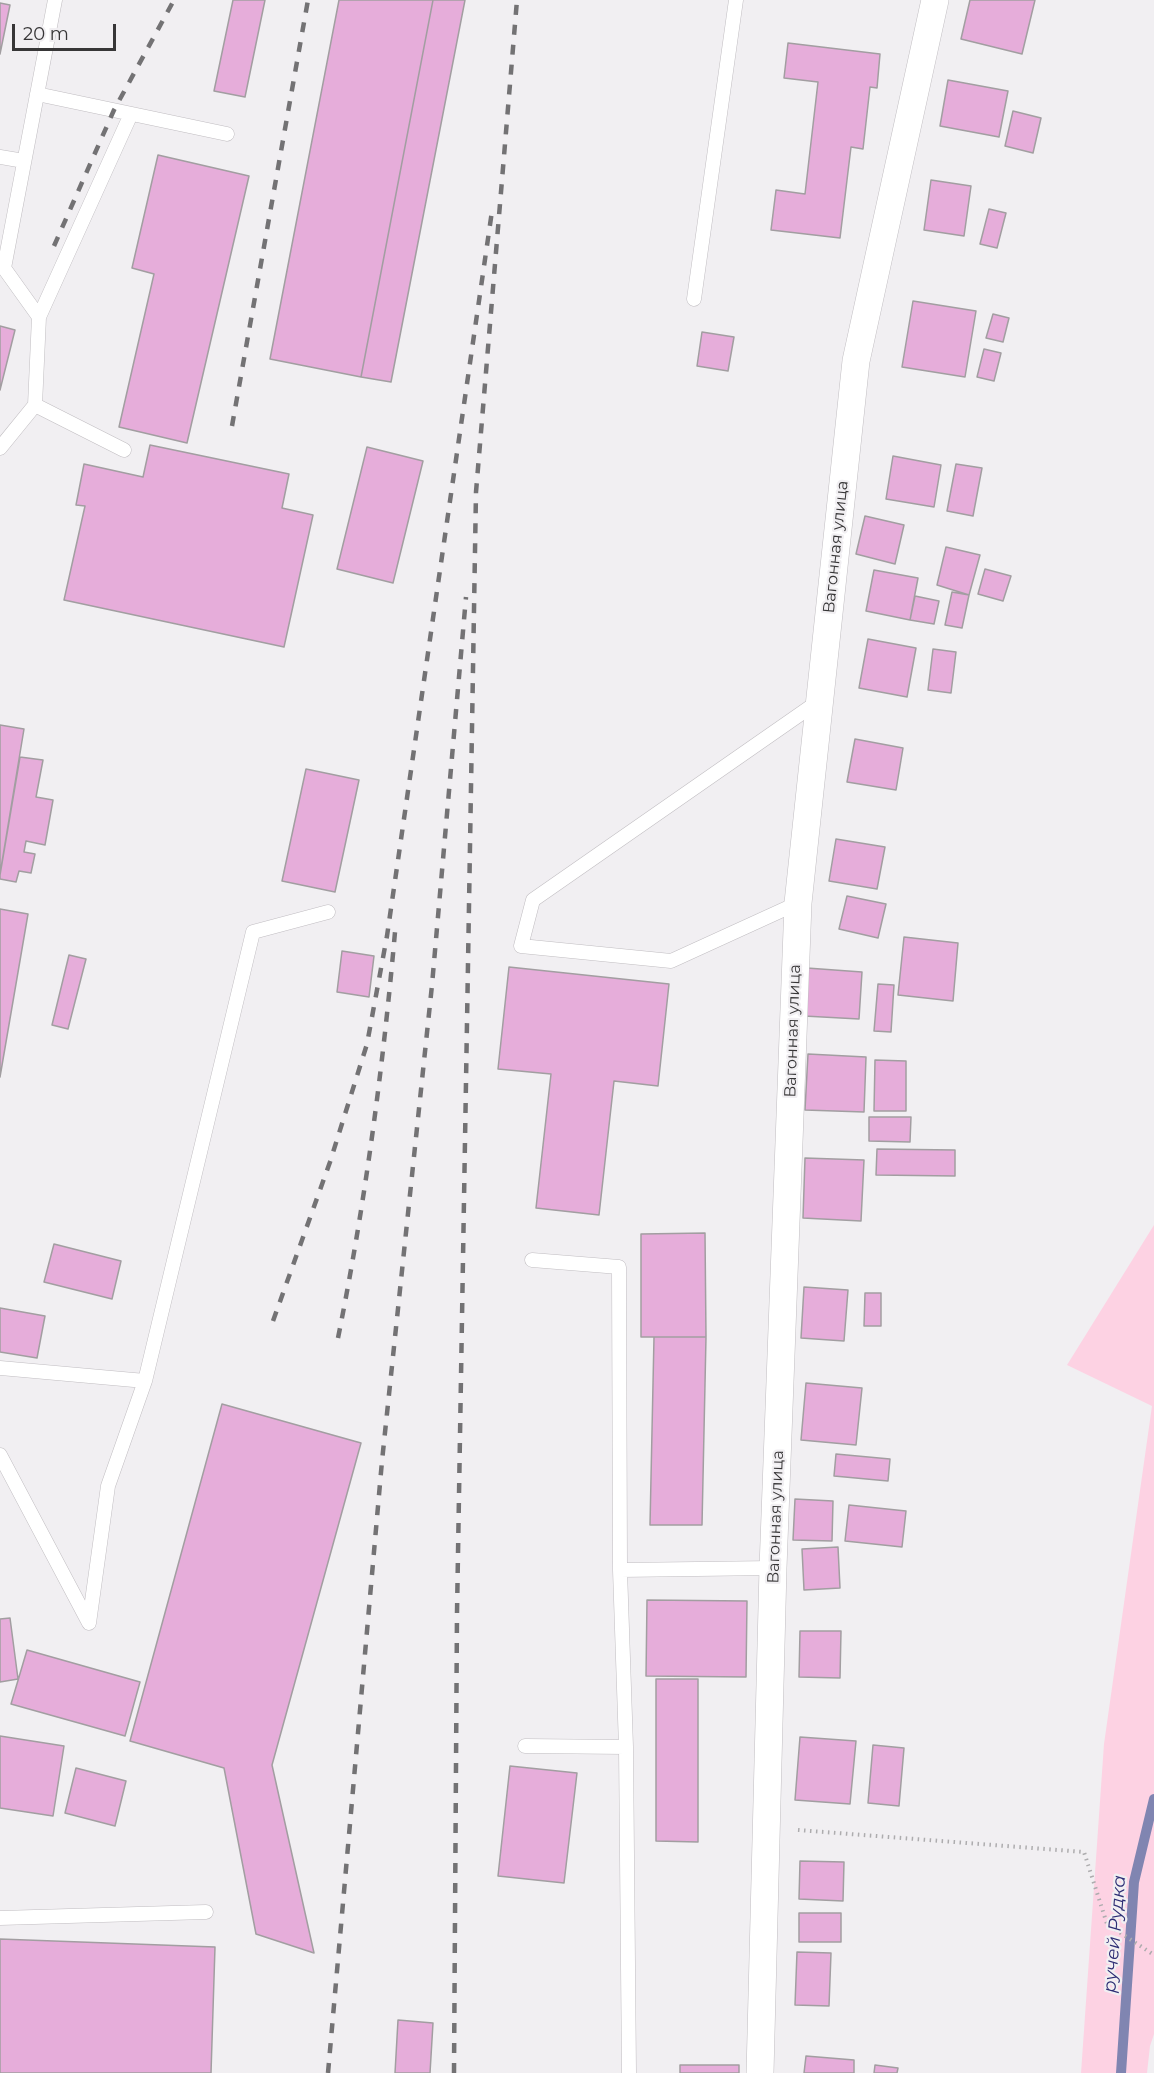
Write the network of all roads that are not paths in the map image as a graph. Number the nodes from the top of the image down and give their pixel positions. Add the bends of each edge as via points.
1 (55, 0) edge
2 (736, 0) edge
3 (935, 0) edge
4 (37, 94) junction
5 (131, 114) junction
6 (226, 134) dead end
7 (0, 157) edge
8 (24, 161) junction
9 (694, 299) dead end
10 (39, 317) junction
11 (35, 405) junction
12 (0, 448) edge
13 (124, 450) dead end
14 (819, 701) junction
15 (798, 903) junction
16 (328, 912) dead end
17 (532, 1260) dead end
18 (0, 1368) edge
19 (145, 1381) junction
20 (0, 1455) edge
21 (773, 1568) junction
22 (620, 1570) junction
23 (525, 1746) dead end
24 (626, 1747) junction
25 (206, 1912) dead end
26 (0, 1918) edge
27 (629, 2073) edge
28 (760, 2073) edge

1 - 4 lane
2 - 9 lane
3 - 14 street, Вагонная улица via 856,362
4 - 5 lane
4 - 8 lane
5 - 6 lane
5 - 10 lane
7 - 8 lane
8 - 10 lane via 4,268
10 - 11 lane
11 - 12 lane
11 - 13 lane
14 - 15 street, Вагонная улица
14 - 15 lane via 533,900 521,945 672,961
15 - 21 street, Вагонная улица
16 - 19 lane via 253,932
17 - 22 lane via 619,1267
18 - 19 lane
19 - 20 lane via 108,1486 88,1623
21 - 22 lane
21 - 28 street, Вагонная улица
22 - 24 lane
23 - 24 lane
24 - 27 lane
25 - 26 lane

